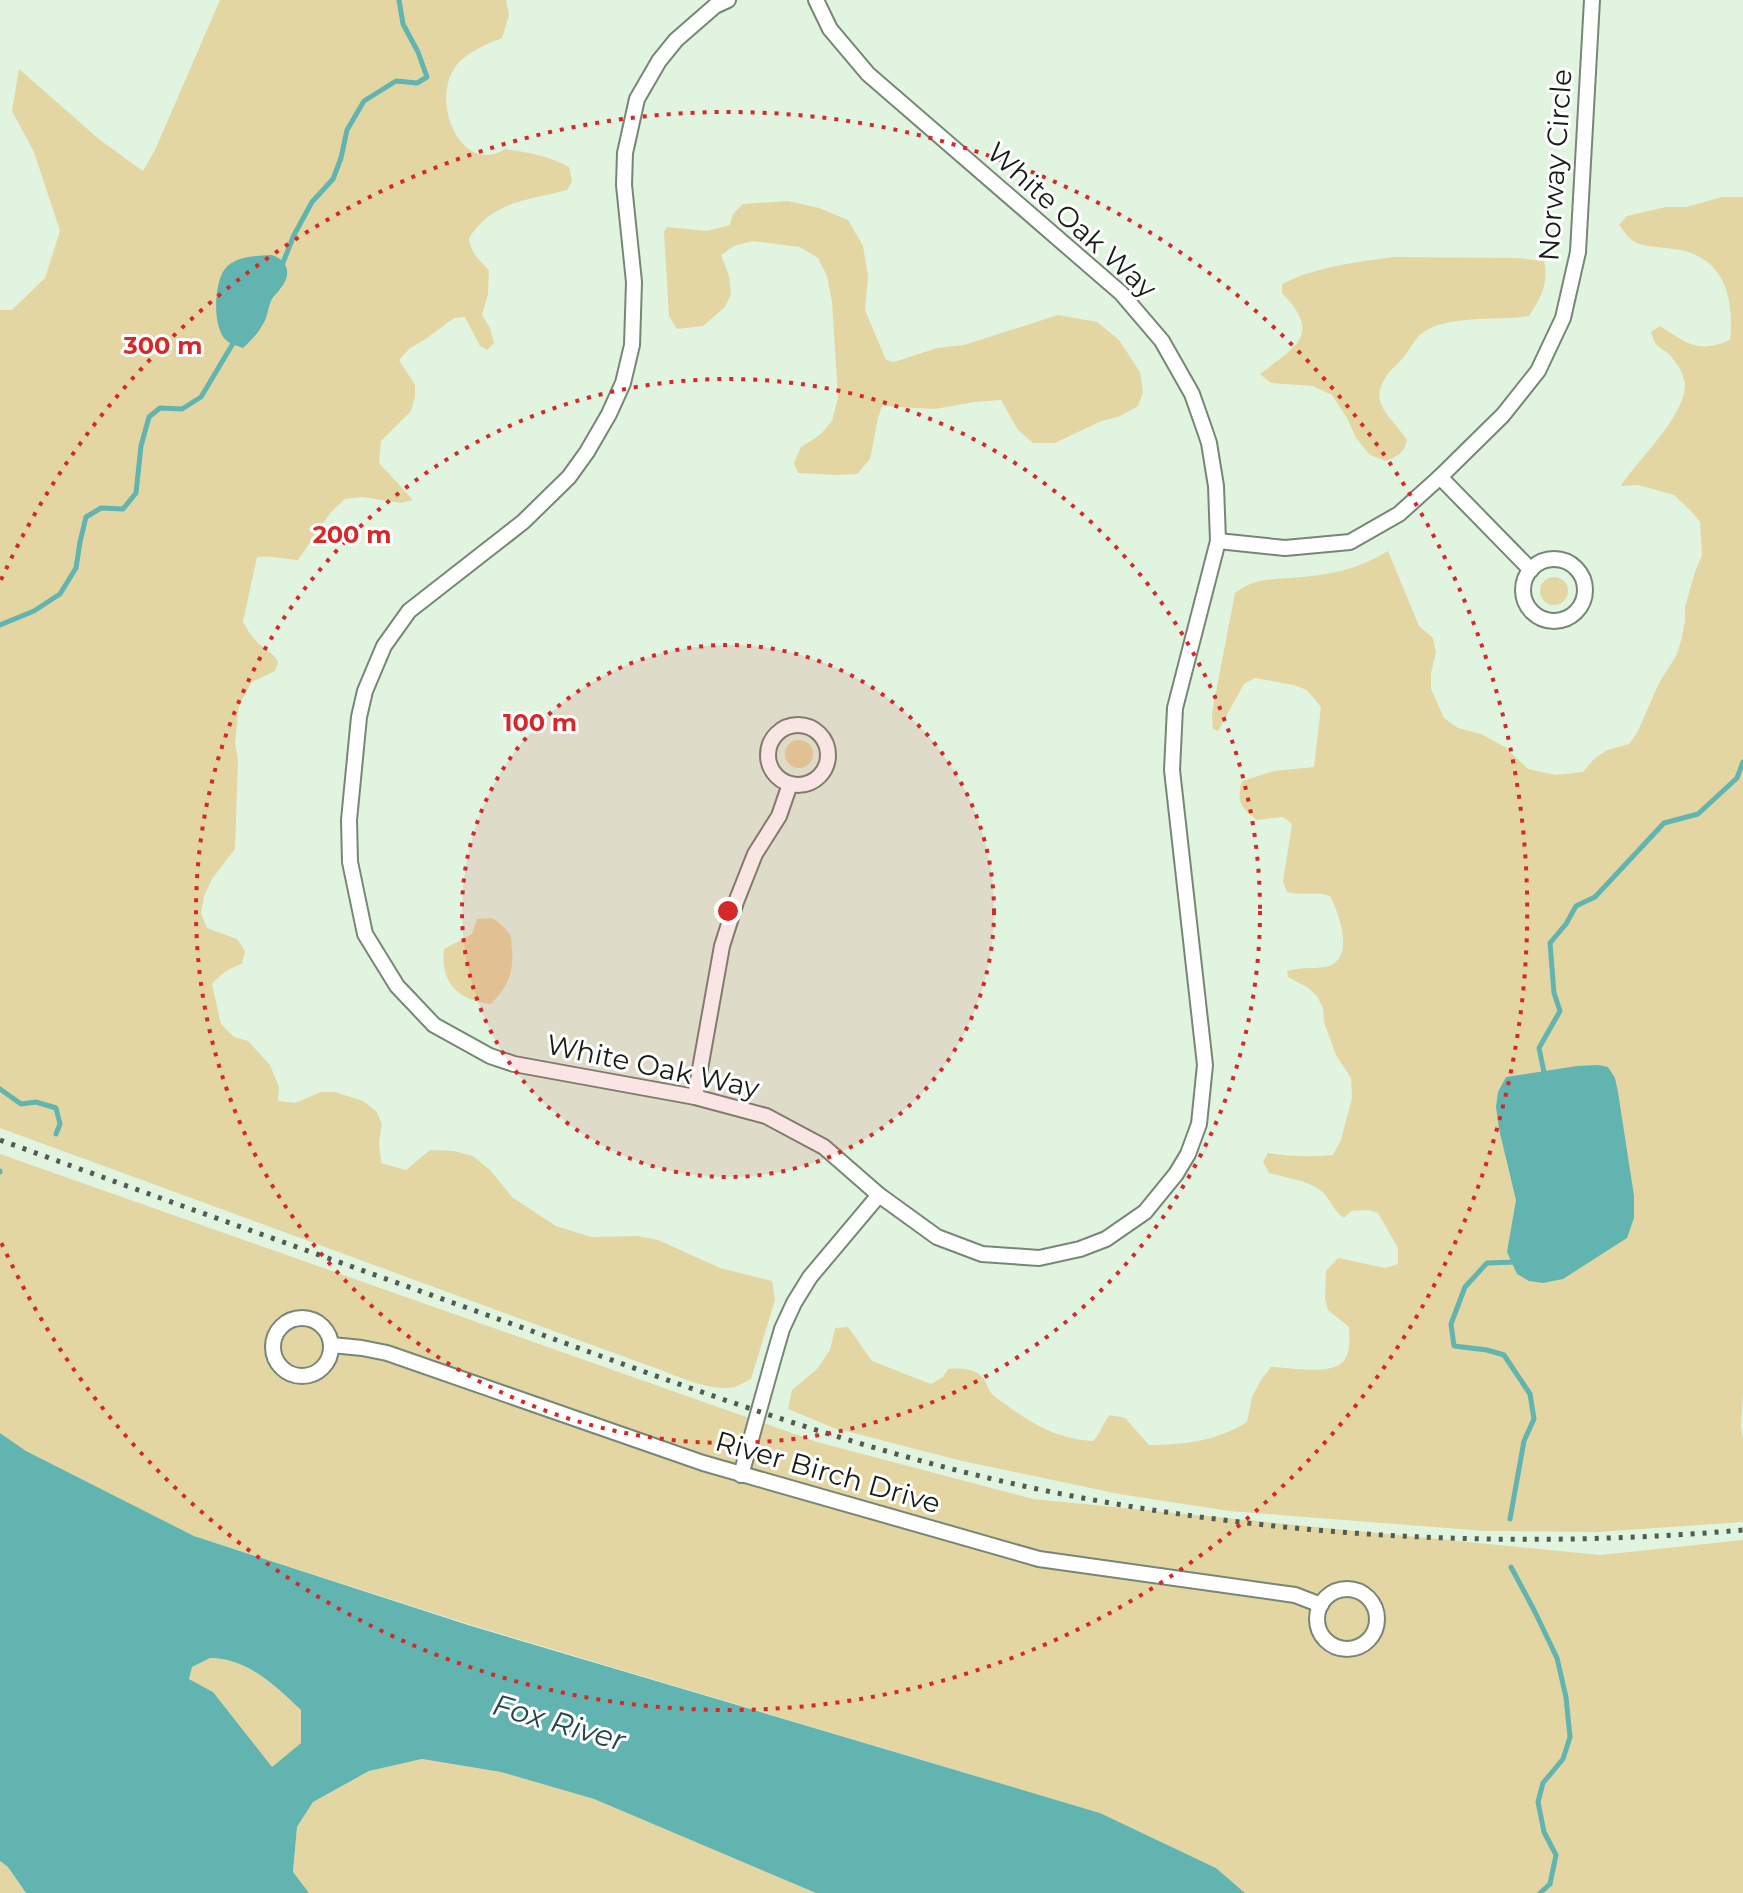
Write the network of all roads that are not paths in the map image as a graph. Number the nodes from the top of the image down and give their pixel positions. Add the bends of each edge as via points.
1 (728, 0) edge
2 (816, 0) edge
3 (1592, 0) edge
4 (1440, 477) junction
5 (1218, 541) junction
6 (1531, 570) junction
7 (790, 784) junction
8 (695, 1097) junction
9 (879, 1195) junction
10 (332, 1345) junction
11 (741, 1475) junction
12 (1321, 1605) junction

1 - 8 street, White Oak Way via 676,40 637,99 624,185 634,282 632,345 609,414 569,477 523,522 409,611 384,646 359,717 349,820 350,862 365,934 397,986 434,1025 514,1064
2 - 5 street, White Oak Way via 830,29 868,74 1121,293 1162,341 1192,394 1209,443
3 - 4 street, Norway Circle via 1578,252 1563,318 1538,371 1503,415
4 - 5 street, Norway Circle via 1399,514 1350,542 1285,548
4 - 6 street
5 - 9 street, White Oak Way via 1175,708 1172,770 1205,1065 1199,1124 1188,1154 1145,1212 1106,1239 1039,1258 982,1254 937,1237
6 - 6 street via 1524,593 1536,615 1562,620 1577,610 1585,586 1578,570 1554,559
7 - 7 street via 815,780 828,758 825,741 803,725 785,727 769,746 771,769
7 - 8 street via 727,927
8 - 9 street, White Oak Way via 766,1116 824,1147
9 - 11 street via 794,1303
10 - 10 street via 324,1326 305,1317 285,1322 273,1338 275,1359 289,1374 309,1376 326,1365
10 - 11 street, River Birch Drive via 387,1353
11 - 12 street, River Birch Drive via 1039,1559 1295,1595
12 - 12 street via 1319,1631 1339,1648 1366,1643 1377,1627 1377,1612 1360,1591 1333,1592

